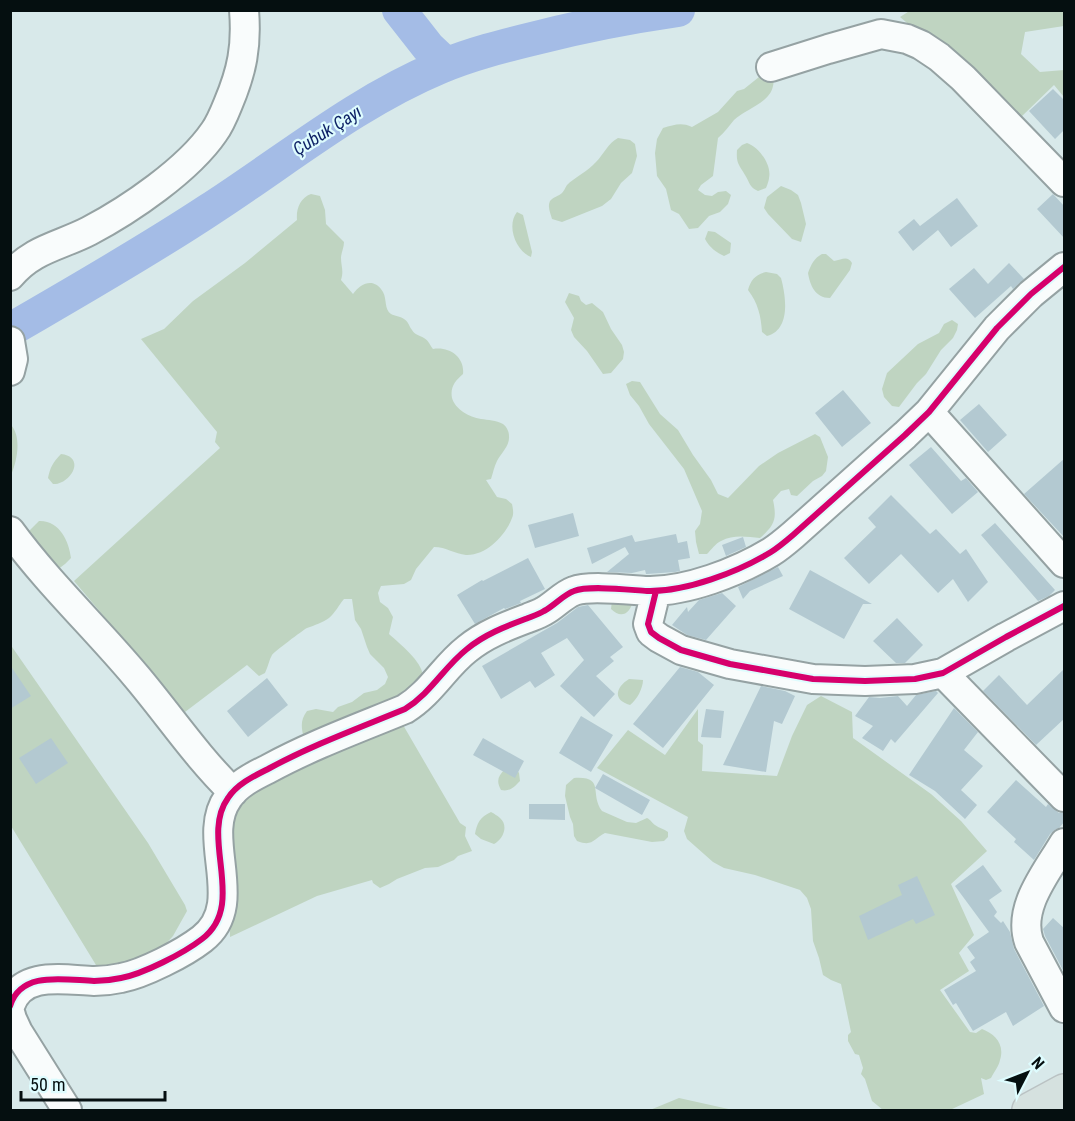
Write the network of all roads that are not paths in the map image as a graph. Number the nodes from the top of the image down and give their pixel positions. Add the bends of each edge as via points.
1 (244, 10) edge
2 (771, 67) dead end
3 (1065, 182) edge
4 (1065, 267) edge
5 (10, 276) edge
6 (929, 412) junction
7 (10, 531) edge
8 (1062, 554) edge
9 (656, 591) junction
10 (1065, 606) edge
11 (943, 673) junction
12 (233, 792) junction
13 (1065, 797) edge
14 (1065, 843) edge
15 (10, 1006) edge
16 (1065, 1008) edge
17 (10, 1012) edge
18 (1065, 1091) edge
19 (68, 1110) edge
20 (1029, 1110) edge

1 - 5 street via 246,29 237,84 215,131 202,147 134,204 87,232 37,253
2 - 3 street via 881,34 907,39 939,57 963,78
4 - 6 street via 997,328
6 - 8 street
6 - 9 street via 774,550 721,575
7 - 12 street via 135,675 198,756
9 - 11 street via 648,624 651,632 681,650 730,664 813,679 895,680
9 - 12 street via 572,591 543,612 477,641 415,703 308,748
10 - 11 street
11 - 13 street
12 - 15 street via 220,818 223,899 218,922 211,932 133,975 97,981 48,979 28,984 13,997
14 - 16 street via 1029,905 1025,932
17 - 19 street via 18,1032
18 - 20 main road

